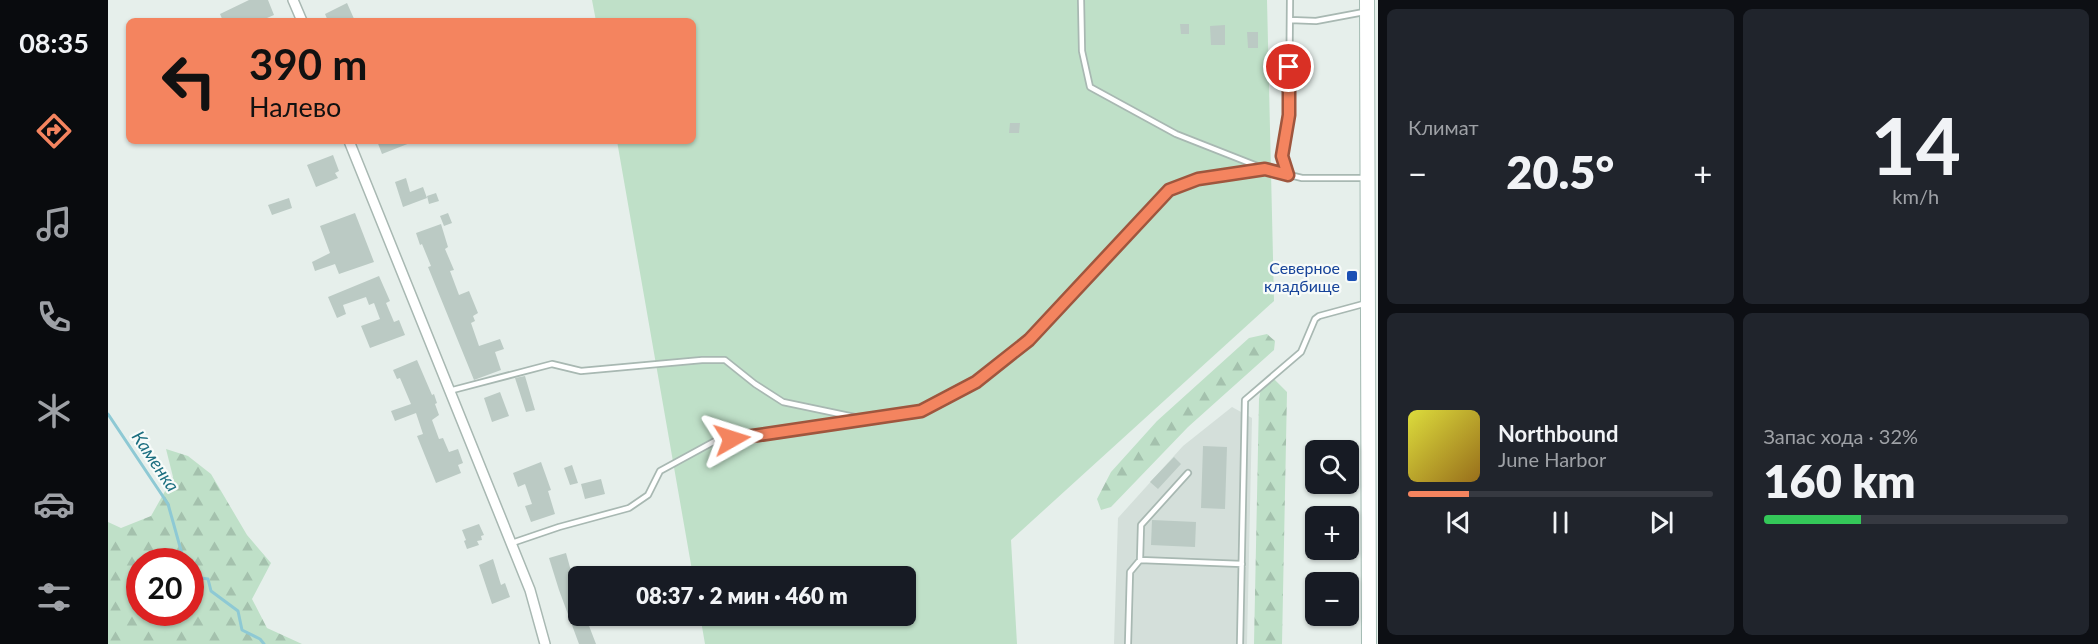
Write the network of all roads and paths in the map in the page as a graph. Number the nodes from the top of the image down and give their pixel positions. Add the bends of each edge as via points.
1 (293, 0) edge
2 (1081, 0) edge
3 (1290, 0) edge
4 (1367, 6) edge
5 (301, 18) edge
6 (1290, 20) junction
7 (350, 144) edge
8 (1265, 169) junction
9 (1288, 175) junction
10 (1368, 178) junction
11 (1374, 278) edge
12 (1369, 303) junction
13 (449, 391) junction
14 (866, 420) junction
15 (1188, 474) dead end
16 (510, 544) junction
17 (1140, 560) junction
18 (1242, 564) junction
19 (545, 644) edge
20 (1128, 644) edge
21 (1239, 644) edge
22 (1369, 644) edge

1 - 5 street
2 - 8 lane via 1082,51 1090,87 1176,134
3 - 6 lane
4 - 6 lane via 1316,21
4 - 10 main road
6 - 9 lane via 1289,115 1282,156
7 - 13 street
8 - 9 lane
8 - 14 lane via 1198,179 1169,190 1029,340 976,382 921,411
9 - 10 lane via 1314,179
10 - 11 main road
11 - 12 main road
12 - 18 lane via 1314,319 1301,352 1245,400
12 - 22 main road
13 - 14 lane via 552,364 581,372 725,360 783,402
13 - 16 street
14 - 16 lane via 715,441 660,471 648,495 629,508
15 - 17 lane via 1141,525
16 - 19 street via 530,590
17 - 18 lane
17 - 20 lane via 1130,572
18 - 21 lane

